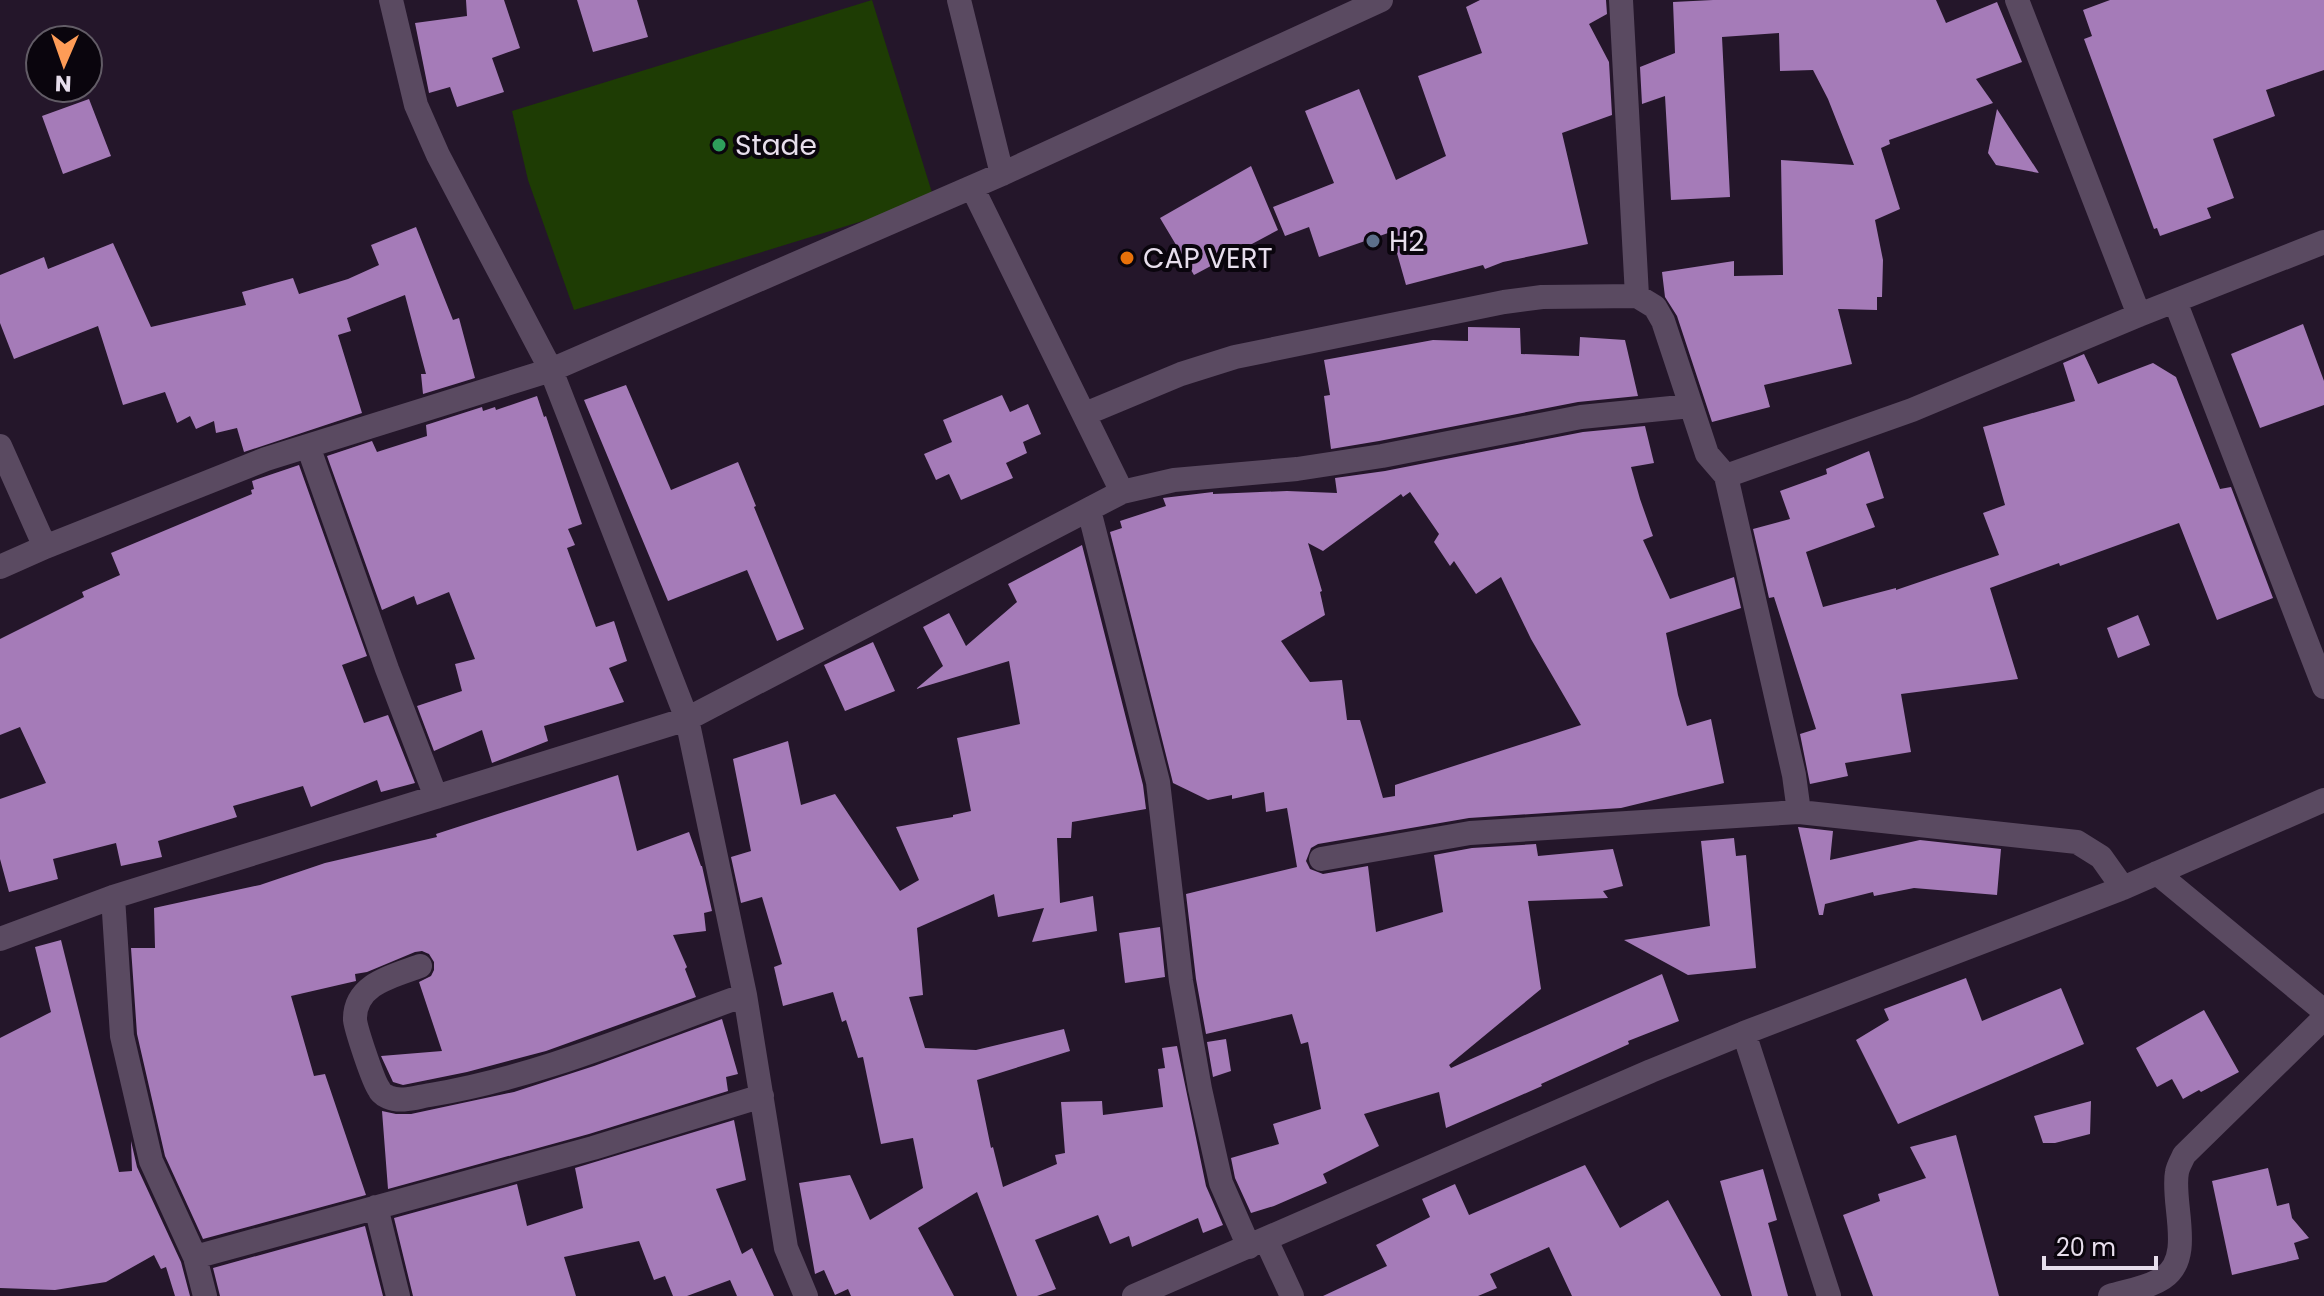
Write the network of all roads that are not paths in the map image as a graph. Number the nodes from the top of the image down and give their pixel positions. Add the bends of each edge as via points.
1 (391, 0) edge
2 (959, 0) edge
3 (1381, 0) edge
4 (1621, 0) edge
5 (2017, 0) edge
6 (1002, 174) junction
7 (972, 187) junction
8 (2324, 242) edge
9 (1637, 296) junction
10 (2175, 301) junction
11 (2139, 315) junction
12 (551, 370) junction
13 (1691, 406) junction
14 (1085, 414) junction
15 (0, 446) edge
16 (308, 446) junction
17 (1726, 476) junction
18 (1122, 492) junction
19 (1089, 510) junction
20 (45, 547) junction
21 (0, 567) edge
22 (2324, 687) edge
23 (687, 719) junction
24 (436, 797) junction
25 (2324, 800) edge
26 (1799, 812) junction
27 (1321, 859) dead end
28 (2157, 873) junction
29 (2123, 888) junction
30 (113, 897) junction
31 (0, 939) edge
32 (420, 966) dead end
33 (745, 995) junction
34 (2324, 1011) edge
35 (2324, 1018) edge
36 (1744, 1033) junction
37 (762, 1096) junction
38 (376, 1207) junction
39 (1258, 1243) junction
40 (195, 1257) junction
41 (205, 1296) edge
42 (398, 1296) edge
43 (806, 1296) edge
44 (1134, 1296) edge
45 (1292, 1296) edge
46 (1829, 1296) edge
47 (2110, 1296) edge

1 - 12 street via 416,105
2 - 6 street
3 - 6 street
4 - 9 street
5 - 11 street
6 - 7 street
7 - 12 street
7 - 14 street
8 - 10 street
9 - 13 street via 1655,307 1663,321
9 - 14 street via 1504,302 1235,357
10 - 11 street
10 - 22 street
11 - 17 street via 1912,410
12 - 16 street
12 - 23 street
13 - 17 street via 1707,454
13 - 18 street via 1581,417 1382,456 1174,480
14 - 18 street
15 - 20 street
16 - 20 street
16 - 24 street
17 - 26 street
18 - 19 street
19 - 23 street
19 - 39 street via 1158,782 1181,981 1221,1183
20 - 21 street
23 - 24 street
23 - 33 street
24 - 30 street
25 - 28 street
26 - 27 street via 1470,833
26 - 29 street via 2077,842 2101,857
28 - 29 street
28 - 34 street
29 - 36 street
30 - 31 street
30 - 40 street via 122,1036 151,1161
32 - 33 street via 377,982 358,1004 355,1022 378,1088 392,1099 462,1090 538,1070
33 - 37 street
35 - 47 street via 2184,1155 2177,1173 2180,1253 2172,1268 2157,1281
36 - 39 street
36 - 46 street
37 - 38 street
37 - 43 street via 786,1248
38 - 40 street
38 - 42 street
39 - 44 street
39 - 45 street
40 - 41 street

